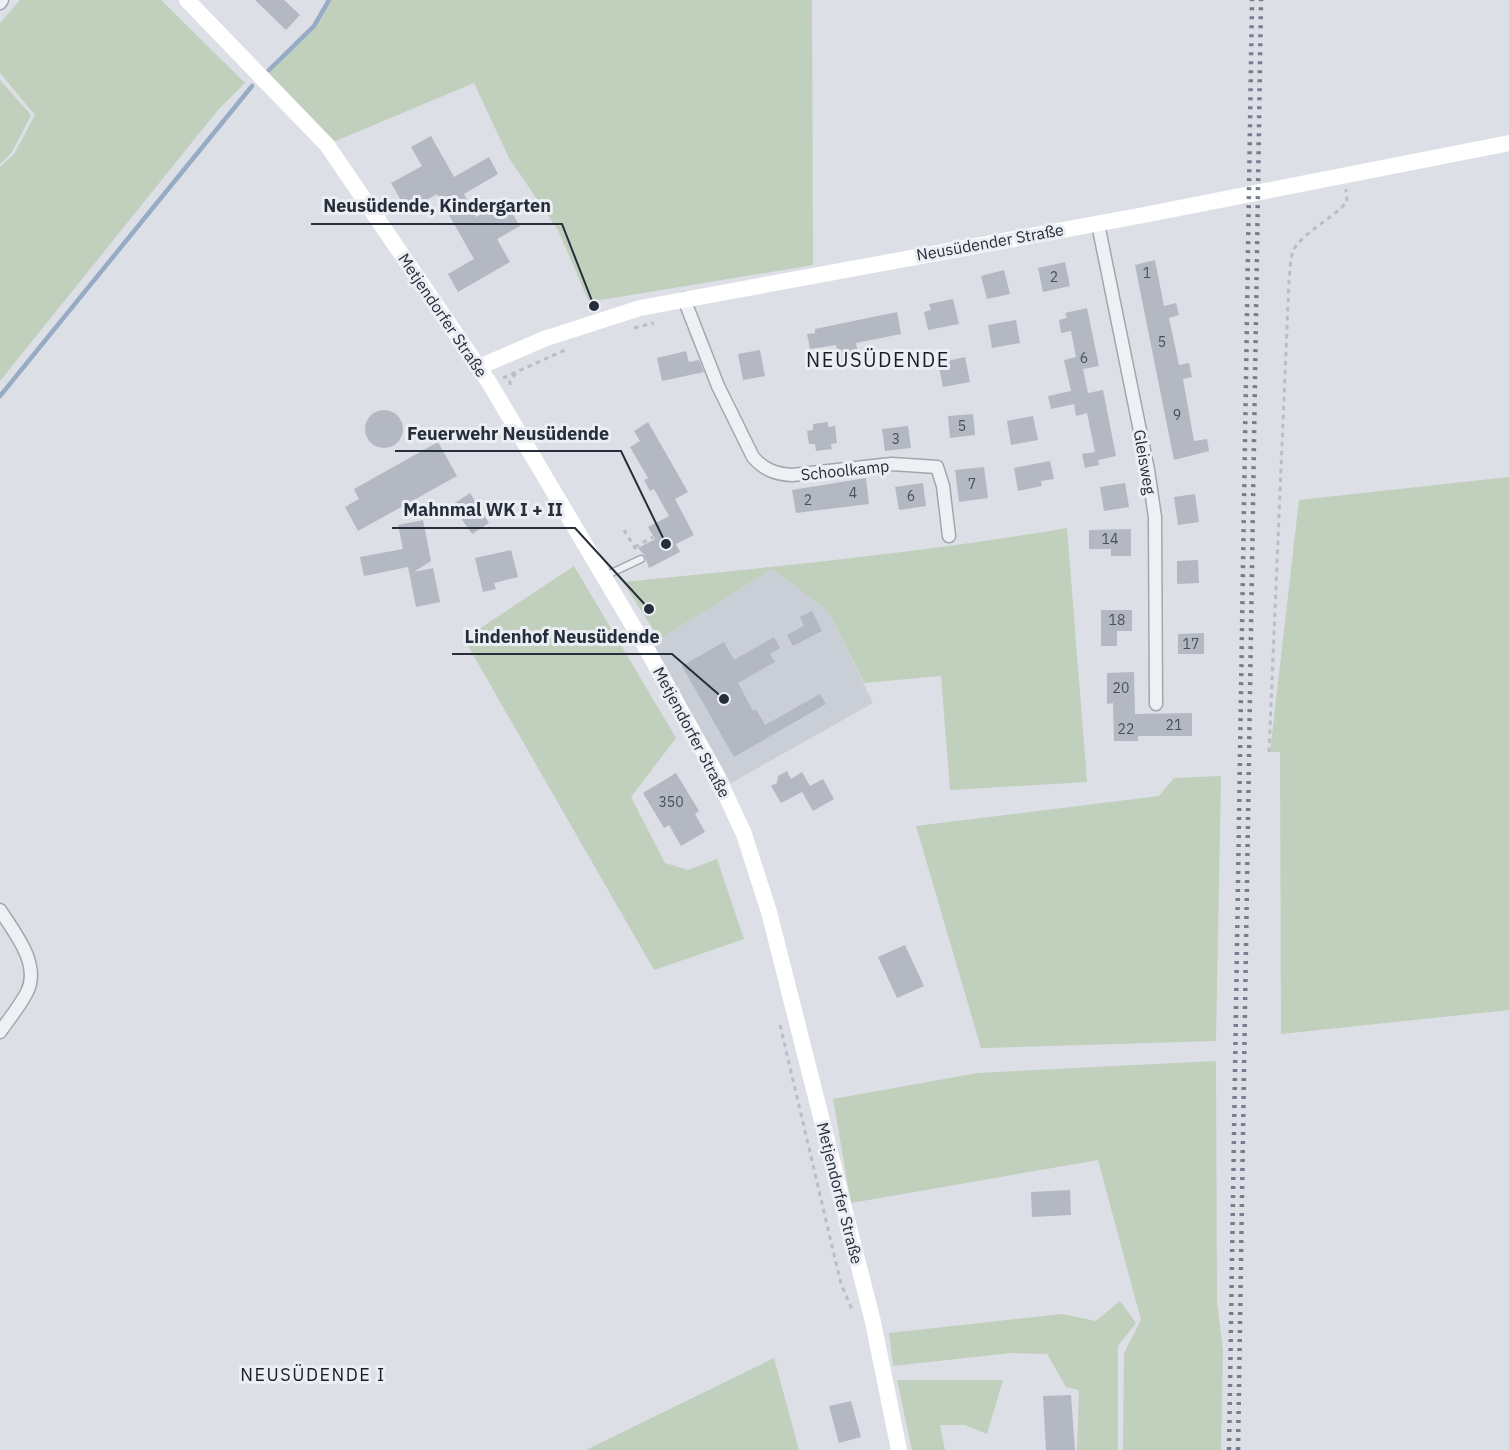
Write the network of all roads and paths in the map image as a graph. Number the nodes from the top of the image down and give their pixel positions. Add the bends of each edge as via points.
1 (187, 0) edge
2 (1509, 143) edge
3 (1344, 175) junction
4 (1098, 224) junction
5 (684, 299) junction
6 (657, 322) dead end
7 (625, 330) dead end
8 (572, 348) dead end
9 (479, 367) junction
10 (490, 384) junction
11 (624, 530) dead end
12 (949, 536) dead end
13 (653, 537) dead end
14 (635, 547) junction
15 (641, 559) joint
16 (604, 576) junction
17 (1156, 704) dead end
18 (1269, 752) dead end
19 (0, 910) edge
20 (778, 1017) dead end
21 (0, 1032) edge
22 (854, 1315) dead end
23 (899, 1450) edge

1 - 9 street, Metjendorfer Straße via 327,145
2 - 3 street, Neusüdender Straße
3 - 4 street, Neusüdender Straße
3 - 18 path via 1347,202 1293,251
4 - 5 street, Neusüdender Straße
4 - 17 street, Gleisweg via 1155,517
5 - 9 street, Neusüdender Straße via 589,322
5 - 12 street, Schoolkamp via 718,386 759,464 792,476 892,464 937,467
6 - 7 path
8 - 10 path
9 - 10 street, Metjendorfer Straße
10 - 16 street, Metjendorfer Straße
11 - 14 path
13 - 14 path
14 - 15 path
15 - 16 lane
16 - 23 street, Metjendorfer Straße via 716,774 759,875 873,1323
19 - 21 street via 26,952 31,973 28,990
20 - 22 path via 841,1284

